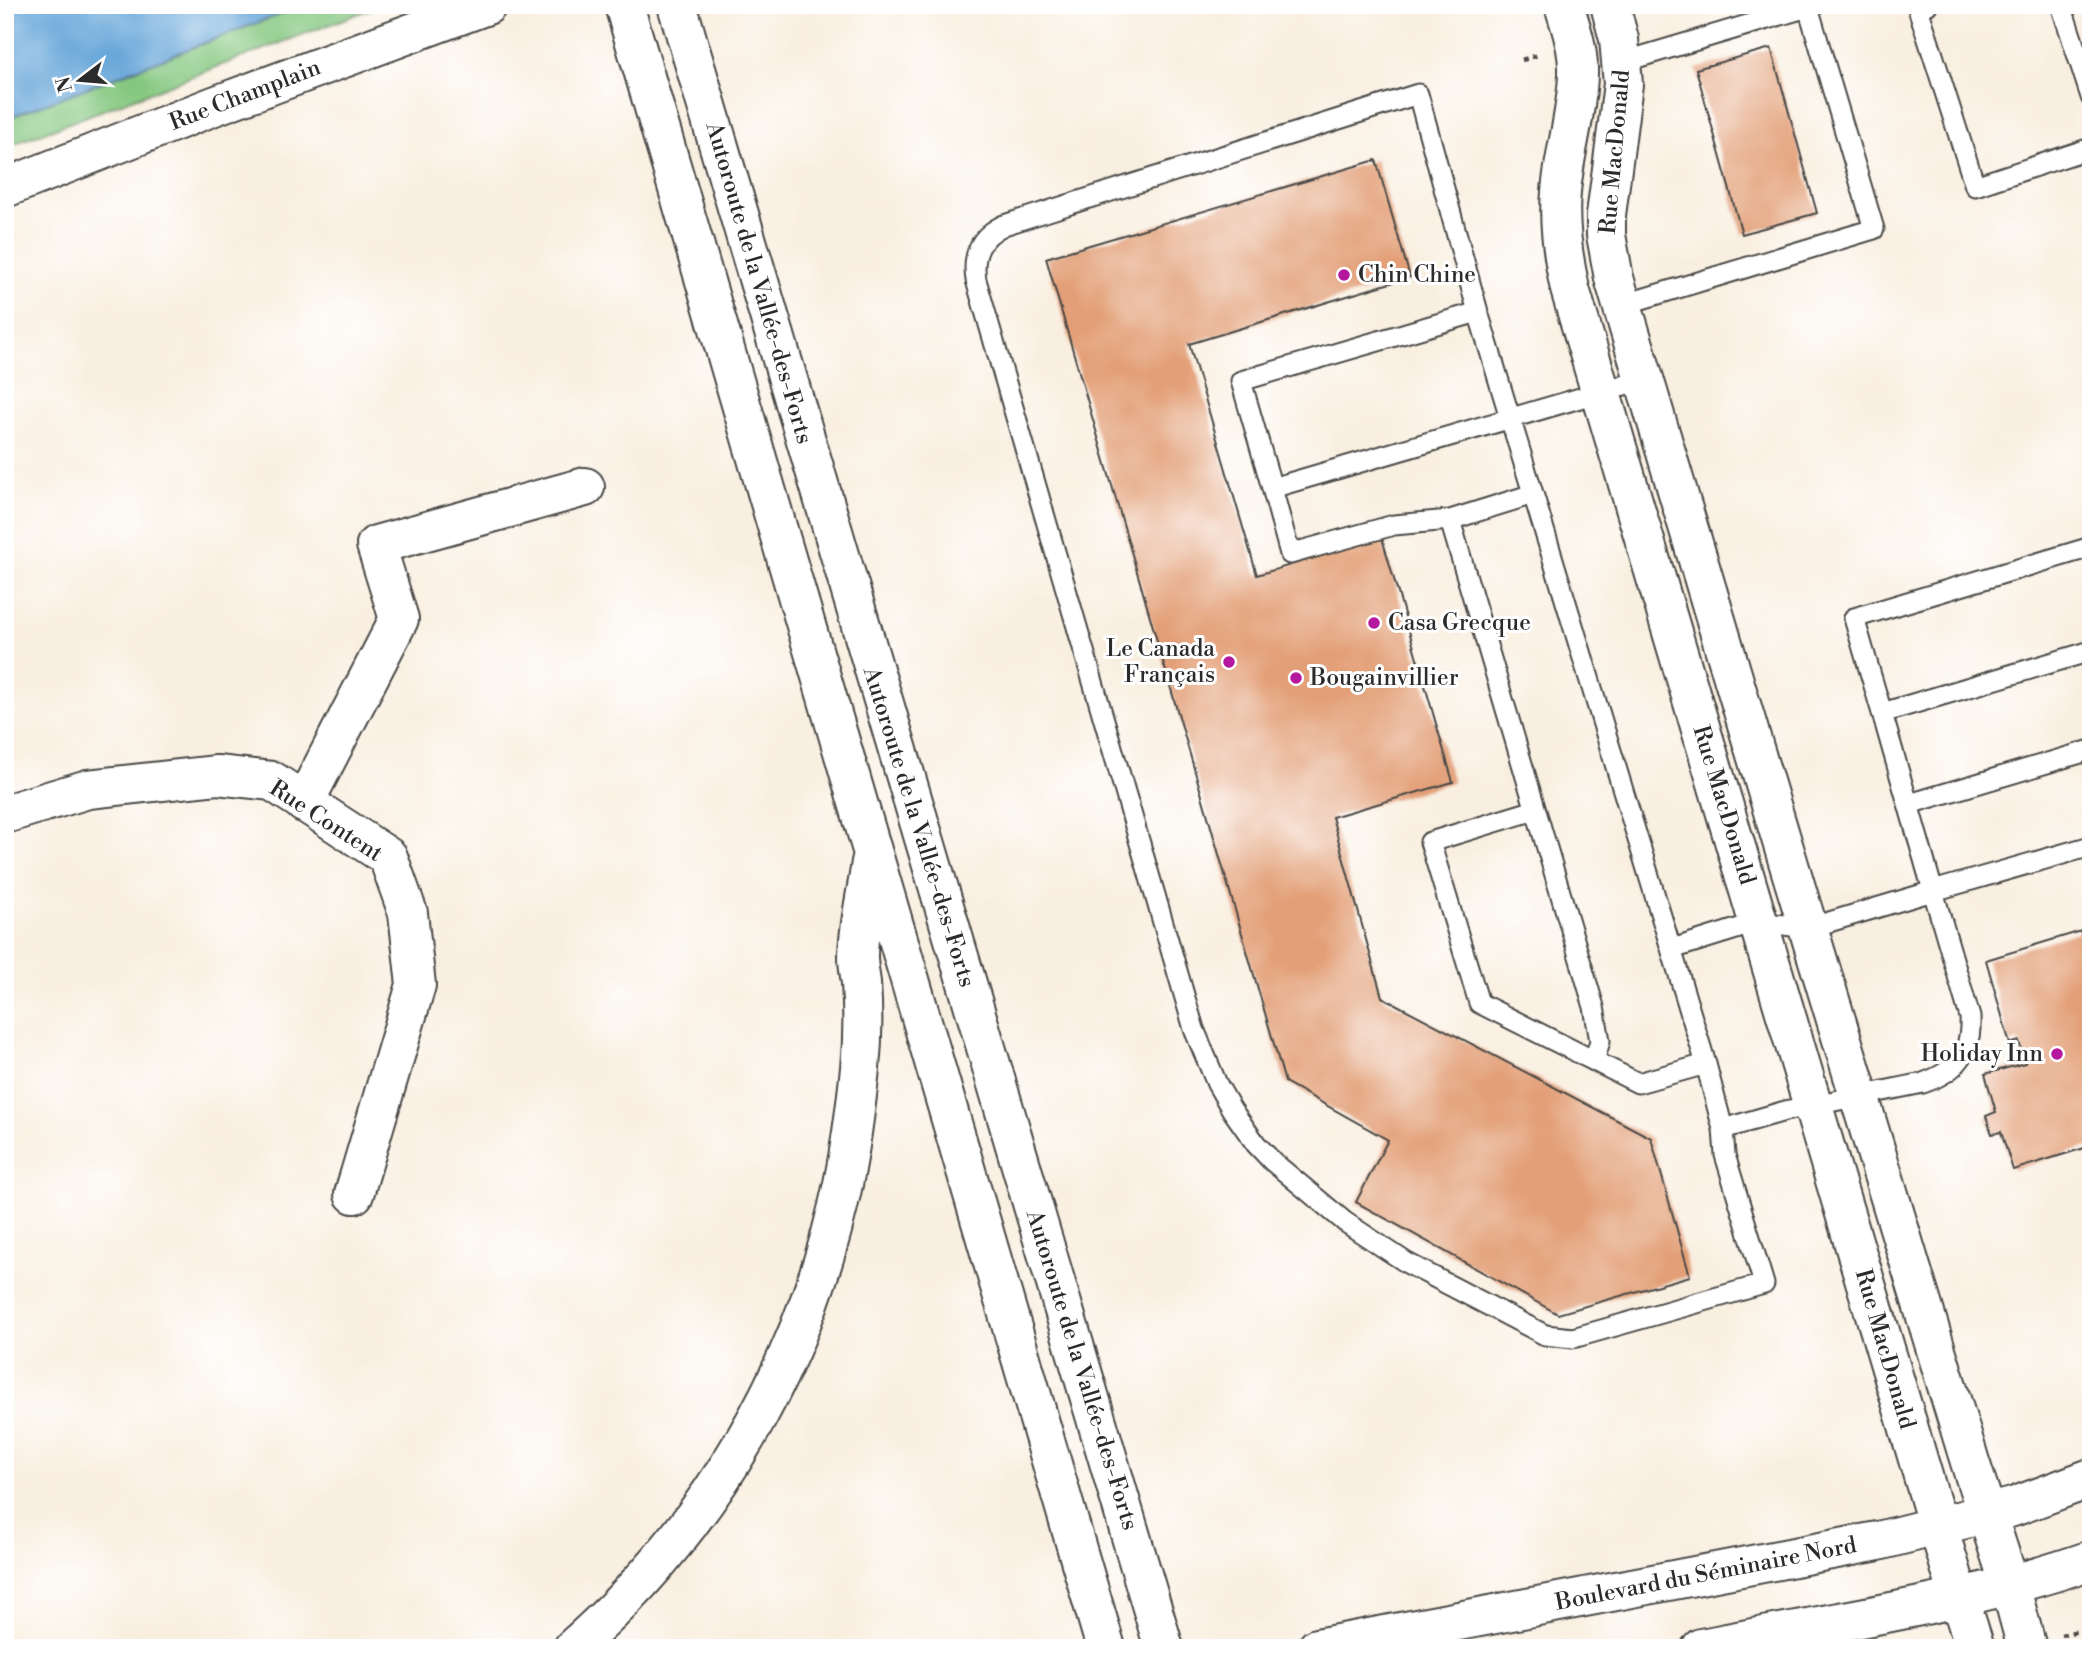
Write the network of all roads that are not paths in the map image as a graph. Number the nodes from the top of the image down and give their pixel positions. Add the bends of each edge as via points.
1 (486, 5) edge
2 (677, 5) edge
3 (1564, 5) edge
4 (1610, 5) edge
5 (1927, 5) edge
6 (2062, 5) edge
7 (1808, 6) edge
8 (625, 7) edge
9 (1623, 62) junction
10 (2091, 97) edge
11 (2091, 148) edge
12 (5, 188) edge
13 (1622, 305) junction
14 (1478, 312) junction
15 (1645, 379) junction
16 (1600, 393) junction
17 (1510, 419) junction
18 (585, 487) dead end
19 (1272, 488) junction
20 (1533, 494) junction
21 (1450, 520) junction
22 (2091, 548) edge
23 (2091, 651) edge
24 (1882, 713) junction
25 (2091, 750) edge
26 (304, 803) junction
27 (1909, 804) junction
28 (1535, 810) junction
29 (5, 814) edge
30 (2091, 846) edge
31 (873, 850) junction
32 (1933, 891) junction
33 (1759, 922) junction
34 (1809, 928) junction
35 (1672, 949) junction
36 (1594, 1061) junction
37 (1706, 1064) junction
38 (1859, 1095) junction
39 (1813, 1105) junction
40 (1723, 1129) junction
41 (354, 1194) dead end
42 (2091, 1478) edge
43 (1988, 1513) junction
44 (1938, 1527) junction
45 (2091, 1560) edge
46 (2010, 1585) junction
47 (1959, 1597) junction
48 (573, 1648) edge
49 (1106, 1648) edge
50 (1164, 1648) edge
51 (1317, 1648) edge
52 (1701, 1648) edge
53 (1975, 1648) edge
54 (2027, 1648) edge

1 - 12 main road, Rue Champlain
2 - 50 main road, Autoroute de la Vallée-des-Forts
3 - 16 main road, Rue MacDonald via 1578,72 1561,192 1561,237 1570,289
4 - 9 main road, Rue MacDonald
5 - 11 lane via 1918,8 1975,186
6 - 10 lane
7 - 9 lane
7 - 13 lane via 1874,229
8 - 31 main road
9 - 13 main road, Rue MacDonald via 1606,225 1608,255
13 - 15 main road, Rue MacDonald
14 - 17 lane
14 - 19 lane via 1241,381
14 - 40 lane via 1418,94 1004,225 982,242 974,268 1194,1029 1231,1111 1256,1144 1345,1222 1407,1263 1545,1335 1573,1338 1765,1284 1725,1155
15 - 16 lane
15 - 34 main road, Rue MacDonald
16 - 17 lane
16 - 33 main road, Rue MacDonald
17 - 19 lane
17 - 20 lane
18 - 26 main road via 376,545 398,619
19 - 21 lane via 1290,554 1394,526
20 - 21 lane
20 - 35 lane
21 - 28 lane
22 - 24 lane via 1854,618
23 - 24 lane
24 - 27 lane
25 - 27 lane
26 - 29 main road, Rue Content via 272,781 217,775 88,789
26 - 41 main road, Rue Content via 388,857 408,913 416,985
27 - 32 lane
28 - 36 lane via 1594,1007 1600,1041
28 - 36 lane via 1430,842 1479,1003
30 - 32 lane
31 - 48 main road via 858,957 860,1064 850,1147 833,1227 803,1318 765,1405 702,1507 630,1595
31 - 49 main road
32 - 34 lane
32 - 38 lane via 1966,997 1971,1032 1967,1047 1938,1077
33 - 34 lane
33 - 35 lane
33 - 39 main road, Rue MacDonald
34 - 38 main road, Rue MacDonald
35 - 37 lane
36 - 37 lane via 1638,1083
37 - 40 lane
38 - 39 lane
38 - 43 main road, Rue MacDonald
39 - 40 lane
39 - 44 main road, Rue MacDonald
42 - 43 main road, Boulevard du Séminaire Nord
43 - 44 main road, Boulevard du Séminaire Nord
43 - 46 main road, Rue MacDonald
44 - 47 main road, Rue MacDonald
44 - 51 main road, Boulevard du Séminaire Nord
45 - 46 main road
46 - 47 main road
46 - 54 main road, Rue MacDonald
47 - 52 main road
47 - 53 main road, Rue MacDonald

